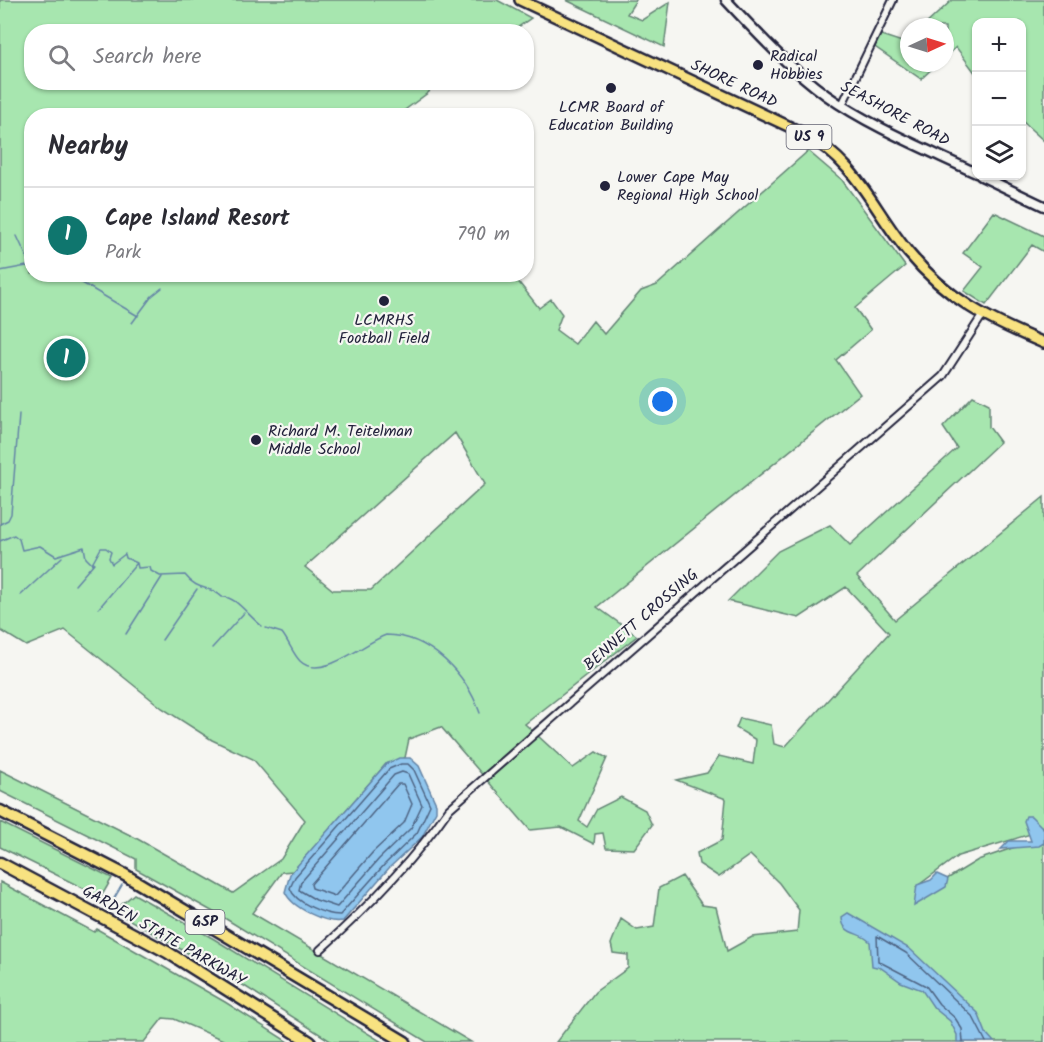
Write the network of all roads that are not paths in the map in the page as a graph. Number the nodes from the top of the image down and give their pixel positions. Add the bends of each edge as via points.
1 (520, 0) edge
2 (726, 0) edge
3 (893, 0) edge
4 (842, 105) junction
5 (972, 171) edge
6 (989, 180) edge
7 (1044, 206) edge
8 (982, 316) junction
9 (1044, 343) edge
10 (0, 811) edge
11 (0, 863) edge
12 (320, 950) dead end
13 (310, 1042) edge
14 (405, 1042) edge

1 - 8 main road, SHORE ROAD / US 9 via 823,145 853,172 898,240 924,270
2 - 4 street, SEASHORE ROAD via 796,70
3 - 4 street
4 - 5 street, SEASHORE ROAD
6 - 7 street
8 - 9 main road, SHORE ROAD / US 9
8 - 12 street, BENNETT CROSSING via 945,374 466,793 348,926
10 - 14 highway, GARDEN STATE PARKWAY / GSP via 125,875
11 - 13 highway, GARDEN STATE PARKWAY via 167,952

